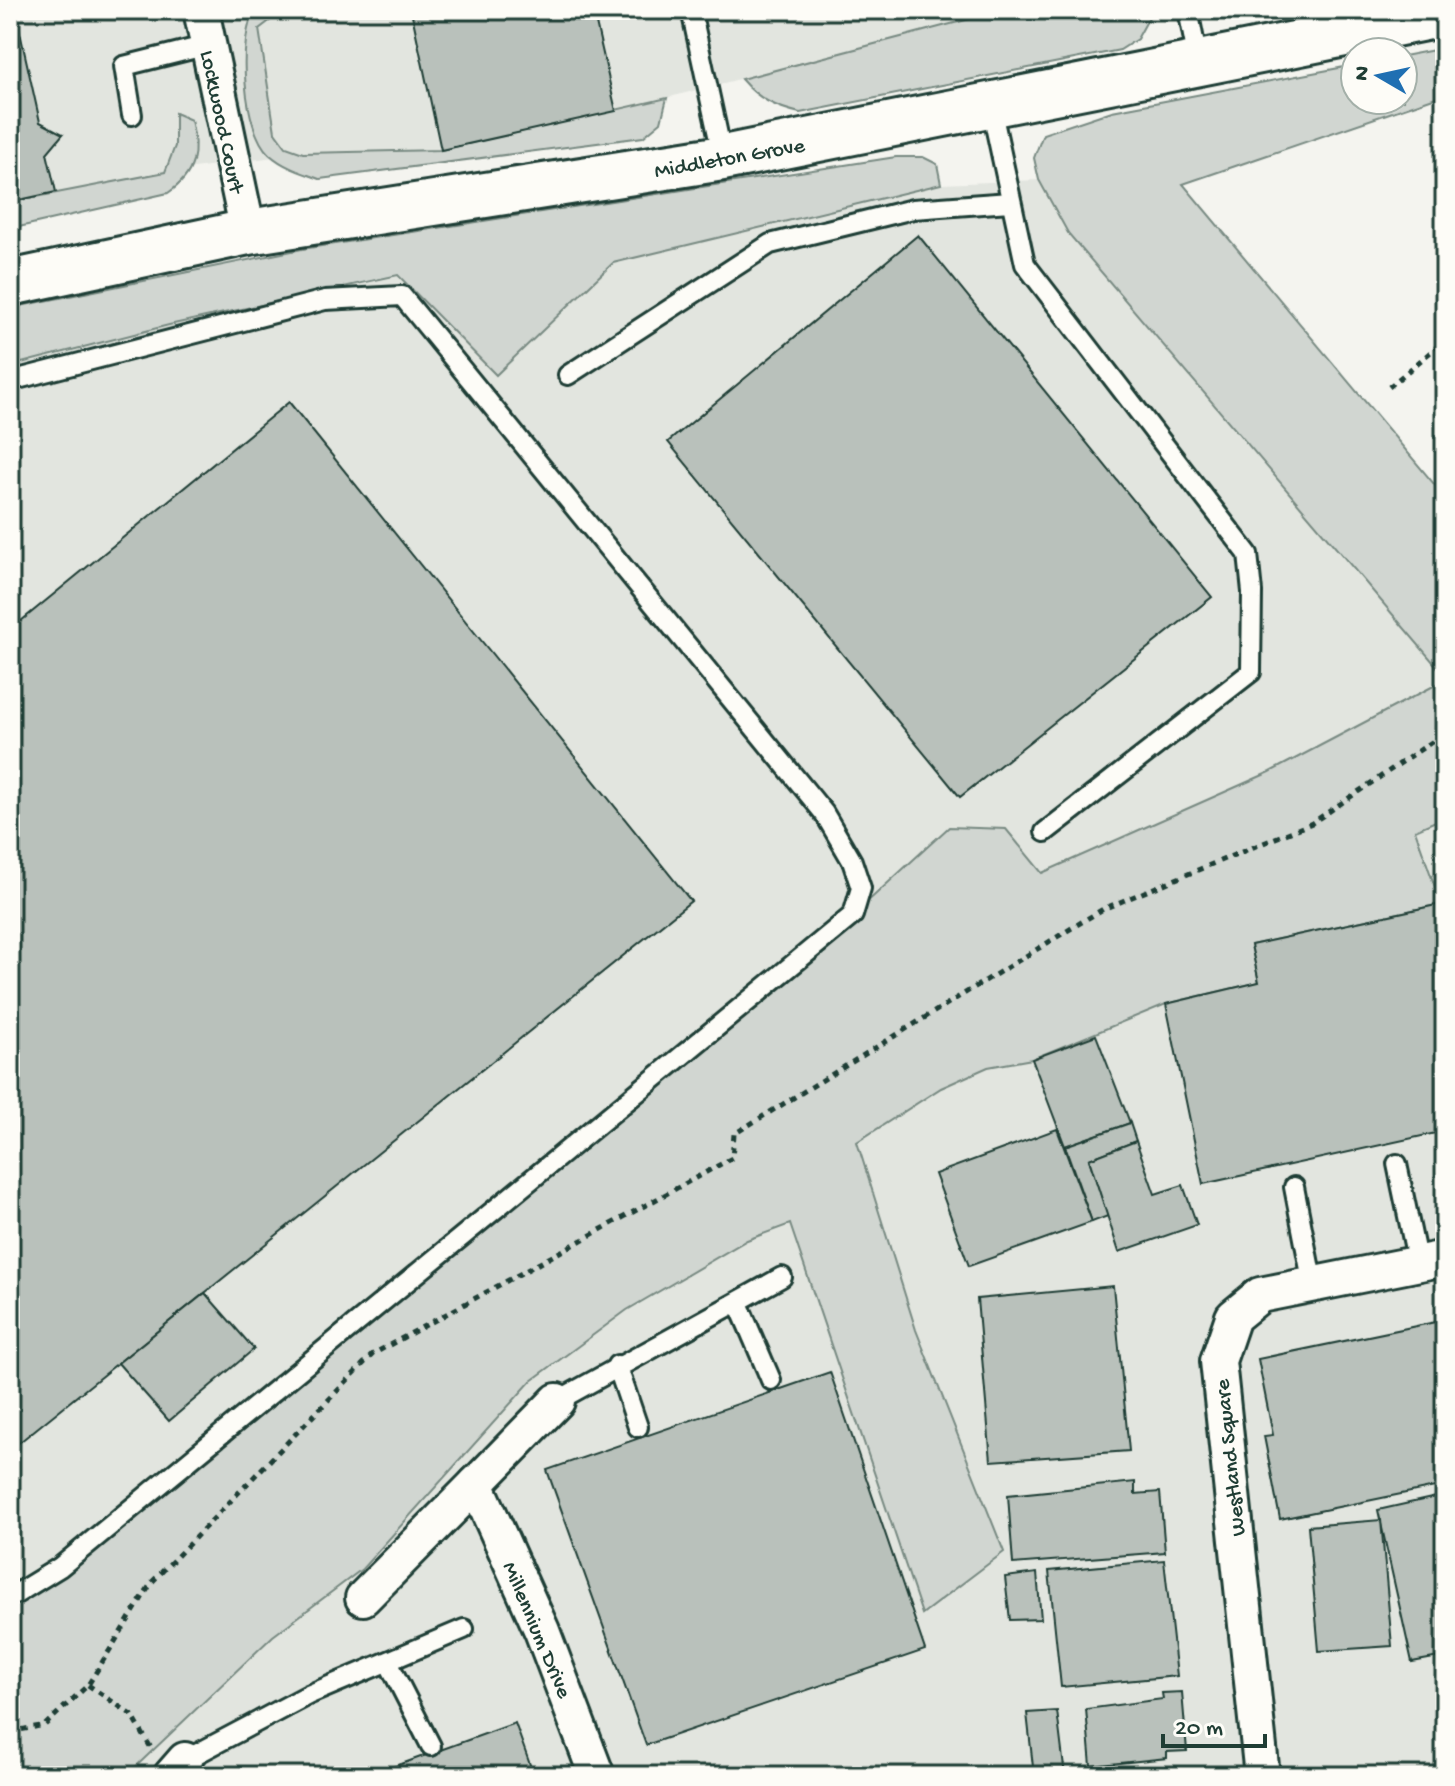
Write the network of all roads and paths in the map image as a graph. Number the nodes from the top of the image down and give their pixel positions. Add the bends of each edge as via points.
1 (201, 10) edge
2 (691, 10) edge
3 (1188, 10) edge
4 (1445, 14) edge
5 (208, 45) junction
6 (1198, 61) junction
7 (991, 107) junction
8 (132, 115) dead end
9 (723, 158) junction
10 (1010, 202) junction
11 (248, 232) junction
12 (10, 283) edge
13 (1445, 340) edge
14 (568, 375) dead end
15 (10, 381) edge
16 (1389, 387) dead end
17 (1445, 733) edge
18 (1045, 832) dead end
19 (1397, 1164) dead end
20 (1294, 1187) dead end
21 (1431, 1261) edge
22 (782, 1277) dead end
23 (1313, 1285) junction
24 (738, 1303) junction
25 (617, 1365) junction
26 (771, 1380) dead end
27 (557, 1401) joint
28 (638, 1427) dead end
29 (476, 1484) junction
30 (10, 1595) edge
31 (363, 1598) dead end
32 (464, 1629) dead end
33 (388, 1662) junction
34 (88, 1685) junction
35 (10, 1732) edge
36 (431, 1746) dead end
37 (176, 1770) edge
38 (597, 1776) edge
39 (1262, 1776) edge

1 - 5 street, Lockwood Court
2 - 9 lane
3 - 6 lane
4 - 6 street, Middleton Grove
5 - 8 lane via 124,66
5 - 11 street, Lockwood Court
6 - 7 street, Middleton Grove
7 - 9 street, Middleton Grove
7 - 10 lane
9 - 11 street, Middleton Grove
10 - 14 lane via 913,209 770,244
10 - 18 lane via 1025,264 1248,554 1252,592 1251,672
11 - 12 street, Middleton Grove
13 - 16 path
15 - 30 lane via 325,300 402,296 824,813 861,888 853,915 60,1567
17 - 34 path via 1312,823 1103,909 734,1134 732,1158 373,1354 152,1582
19 - 21 lane
20 - 23 lane
21 - 23 street, Westland Square
22 - 24 lane
23 - 39 street, Westland Square via 1260,1295 1233,1317 1218,1361
24 - 25 lane
24 - 26 lane
25 - 27 lane
25 - 28 lane
27 - 29 street
29 - 31 street
29 - 38 street, Millennium Drive via 542,1631
32 - 33 lane
33 - 36 lane
33 - 37 lane via 308,1695
34 - 35 path via 45,1725
34 - 37 path via 132,1715 147,1744

